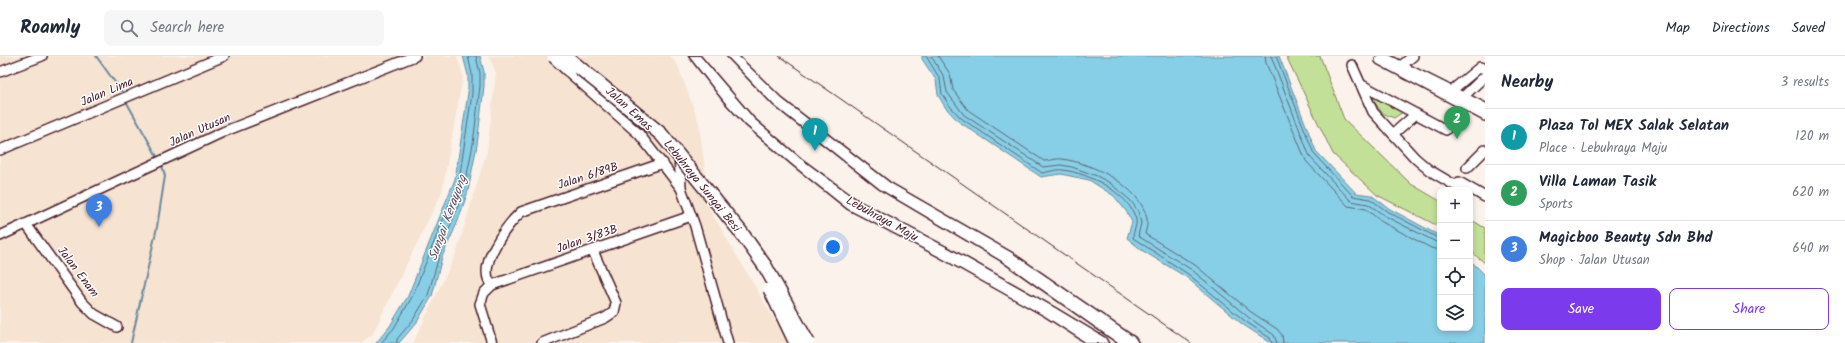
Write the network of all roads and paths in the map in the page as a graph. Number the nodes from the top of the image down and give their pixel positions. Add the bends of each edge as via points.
1 (42, 56) edge
2 (224, 56) edge
3 (415, 56) edge
4 (553, 56) edge
5 (565, 56) edge
6 (569, 56) edge
7 (694, 56) edge
8 (732, 56) edge
9 (1413, 56) edge
10 (1352, 65) dead end
11 (1401, 66) junction
12 (1485, 69) edge
13 (0, 72) edge
14 (1485, 76) edge
15 (1360, 84) junction
16 (1452, 91) junction
17 (1463, 97) junction
18 (1485, 108) edge
19 (1416, 114) junction
20 (1485, 116) edge
21 (1446, 130) dead end
22 (1393, 134) junction
23 (0, 150) edge
24 (1483, 154) edge
25 (1415, 158) junction
26 (663, 162) junction
27 (1467, 168) dead end
28 (1458, 187) edge
29 (681, 188) junction
30 (1473, 196) edge
31 (1485, 197) edge
32 (1485, 203) edge
33 (691, 216) junction
34 (26, 224) junction
35 (0, 236) edge
36 (592, 251) junction
37 (492, 286) junction
38 (118, 327) dead end
39 (492, 343) edge
40 (542, 343) edge
41 (728, 343) edge
42 (796, 343) edge
43 (808, 343) edge
44 (1100, 343) edge
45 (1130, 343) edge

1 - 13 street
2 - 23 street, Jalan Lima
3 - 34 street, Jalan Utusan via 223,132
4 - 26 street, Jalan Emas via 572,76 632,126
4 - 42 highway, Lebuhraya Sungai Besi, bridge via 660,144 712,204 770,290
5 - 43 highway, Lebuhraya Sungai Besi, bridge via 661,134 740,231 765,266
6 - 29 street, Jalan Emas via 650,120 679,156
7 - 44 highway, Lebuhraya Maju via 750,122 853,205 1023,297
8 - 45 highway via 778,102 885,186 1007,257
9 - 11 street
10 - 15 street
11 - 16 street
11 - 20 street via 1385,58 1380,60
12 - 16 street via 1480,66
14 - 17 street
15 - 19 street
15 - 22 street via 1373,112
16 - 17 street
17 - 18 street
19 - 21 street
19 - 22 street
22 - 25 street
24 - 27 street
25 - 28 street via 1429,170
25 - 31 street
26 - 29 street, Jalan Emas
26 - 37 street, Jalan 6/89B via 521,212 505,229 492,255 487,271 487,279
29 - 33 street, Jalan Emas
30 - 32 street
33 - 36 street, Jalan 3/83B
33 - 41 street, Jalan Emas
34 - 35 street, Jalan Utusan
34 - 38 street, Jalan Enam via 82,302 94,314
36 - 37 street, Jalan 3/83B
36 - 40 street via 616,303 614,312
37 - 39 street via 484,293 480,304

